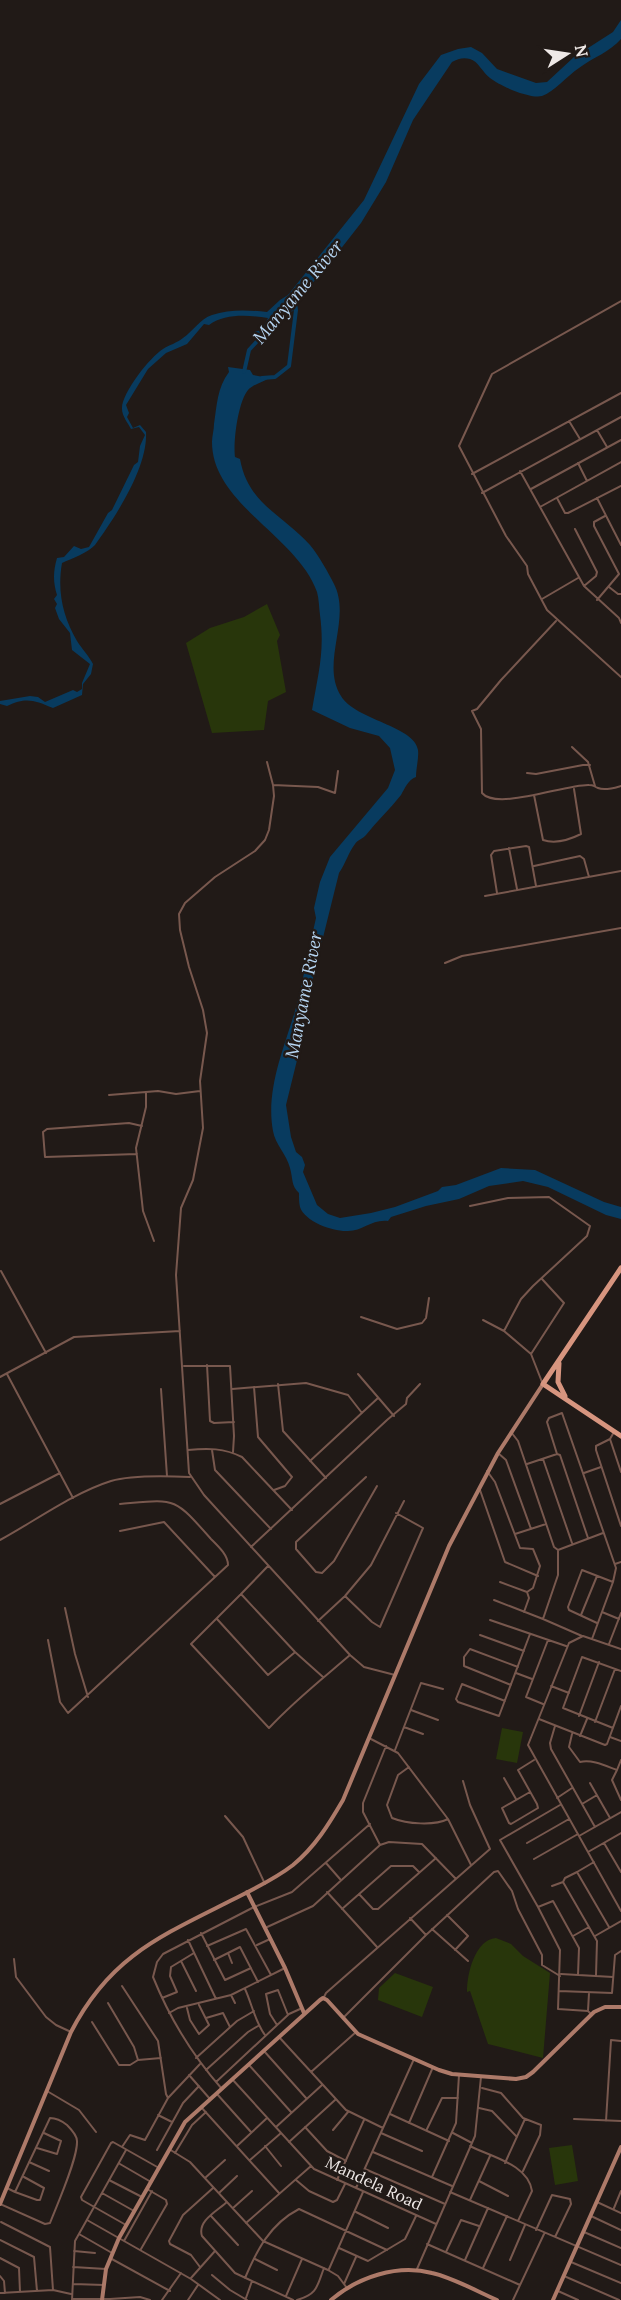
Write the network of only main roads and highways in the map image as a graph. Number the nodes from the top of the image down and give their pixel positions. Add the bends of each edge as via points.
1 (621, 1268) edge
2 (560, 1357) junction
3 (568, 1400) junction
4 (621, 1437) edge

1 - 2 main road
2 - 3 main road via 558,1382
2 - 3 main road via 543,1384
3 - 4 main road

